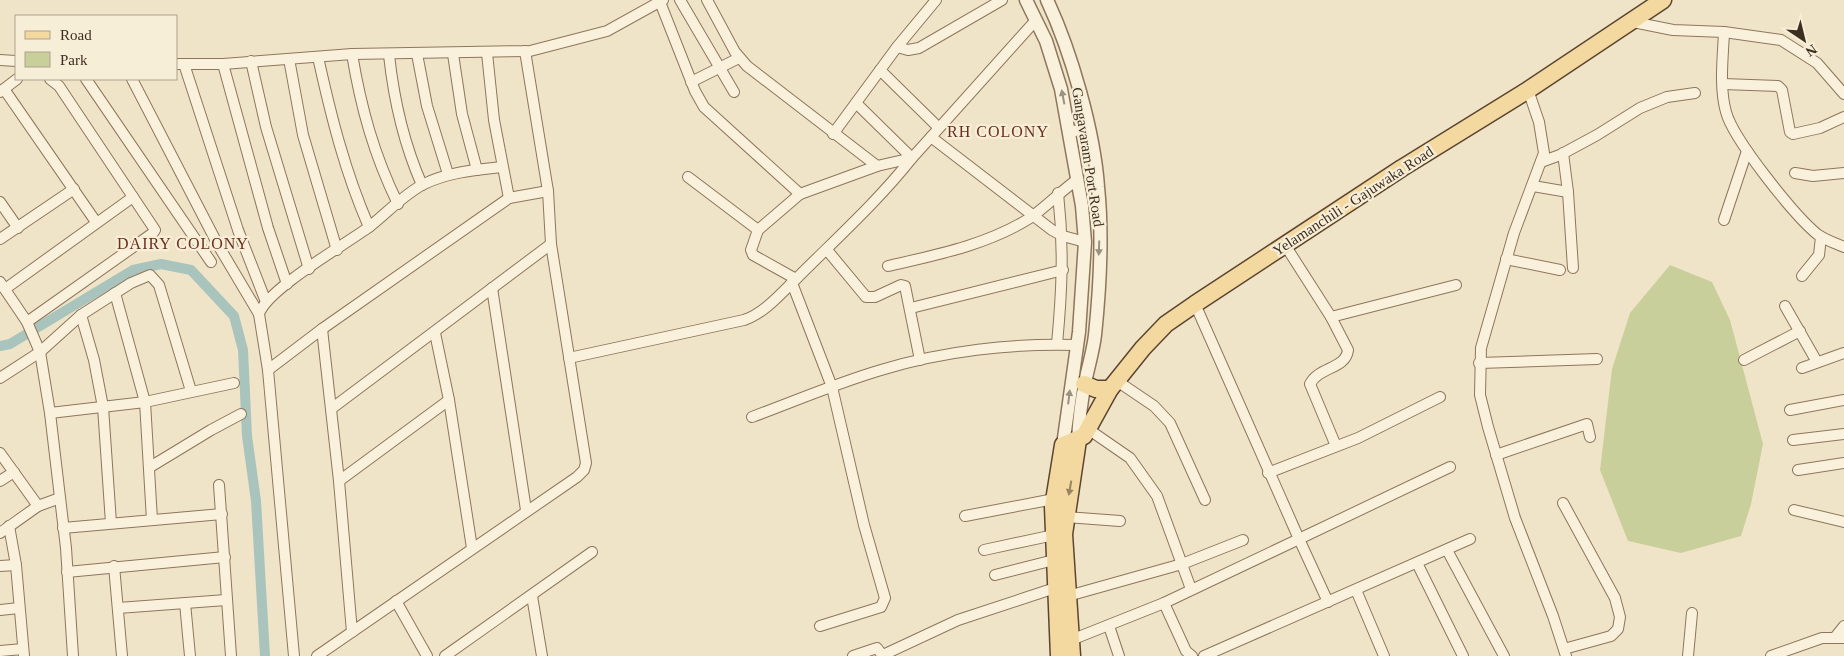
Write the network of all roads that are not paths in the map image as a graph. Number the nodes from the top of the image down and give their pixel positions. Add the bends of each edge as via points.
1 (680, 0) edge
2 (707, 0) edge
3 (936, 0) edge
4 (1026, 0) edge
5 (1047, 0) edge
6 (1663, 0) edge
7 (662, 1) edge
8 (1001, 1) edge
9 (1036, 20) junction
10 (1633, 22) junction
11 (1724, 32) junction
12 (897, 46) junction
13 (528, 51) junction
14 (487, 53) junction
15 (352, 54) junction
16 (389, 54) junction
17 (418, 54) junction
18 (453, 54) junction
19 (318, 57) junction
20 (739, 58) junction
21 (290, 59) junction
22 (0, 60) edge
23 (15, 61) edge
24 (251, 61) junction
25 (180, 64) edge
26 (223, 64) junction
27 (720, 69) junction
28 (880, 70) junction
29 (16, 80) edge
30 (87, 80) edge
31 (133, 80) edge
32 (57, 81) edge
33 (691, 82) junction
34 (1723, 84) junction
35 (2, 90) edge
36 (1528, 90) junction
37 (734, 92) dead end
38 (1695, 93) dead end
39 (1844, 94) edge
40 (856, 103) junction
41 (1844, 117) edge
42 (938, 128) junction
43 (1088, 128) junction
44 (1070, 132) junction
45 (834, 134) junction
46 (931, 137) junction
47 (1747, 151) junction
48 (1563, 153) junction
49 (912, 158) junction
50 (1541, 162) junction
51 (877, 166) junction
52 (502, 167) junction
53 (477, 170) junction
54 (1844, 172) edge
55 (1796, 173) dead end
56 (448, 174) junction
57 (688, 177) dead end
58 (1078, 179) junction
59 (422, 185) junction
60 (1533, 186) junction
61 (74, 189) junction
62 (548, 191) junction
63 (1568, 192) junction
64 (1058, 193) junction
65 (800, 194) junction
66 (133, 197) junction
67 (510, 198) junction
68 (0, 202) edge
69 (398, 204) junction
70 (1032, 216) junction
71 (1724, 220) dead end
72 (96, 222) junction
73 (369, 227) junction
74 (18, 228) junction
75 (758, 230) junction
76 (1063, 236) junction
77 (1821, 237) junction
78 (0, 239) edge
79 (1085, 242) junction
80 (551, 244) junction
81 (1284, 245) junction
82 (1844, 247) edge
83 (337, 250) junction
84 (827, 250) junction
85 (1506, 259) junction
86 (211, 262) dead end
87 (888, 266) dead end
88 (1573, 268) dead end
89 (309, 269) junction
90 (1063, 270) junction
91 (1560, 270) dead end
92 (1802, 276) dead end
93 (794, 281) junction
94 (287, 284) junction
95 (1456, 285) dead end
96 (2, 286) edge
97 (492, 288) junction
98 (115, 293) junction
99 (266, 302) junction
100 (1195, 304) junction
101 (1785, 306) dead end
102 (911, 308) junction
103 (259, 314) junction
104 (81, 315) junction
105 (1331, 317) junction
106 (26, 322) junction
107 (322, 329) junction
108 (1800, 331) junction
109 (435, 333) junction
110 (1057, 344) junction
111 (1077, 345) junction
112 (40, 352) junction
113 (1844, 353) edge
114 (569, 358) junction
115 (1597, 359) dead end
116 (920, 360) junction
117 (1744, 360) dead end
118 (1817, 362) junction
119 (1479, 363) junction
120 (1802, 368) dead end
121 (268, 370) junction
122 (0, 378) edge
123 (234, 383) dead end
124 (1084, 384) junction
125 (1114, 385) junction
126 (832, 386) junction
127 (190, 391) junction
128 (1440, 398) dead end
129 (449, 400) junction
130 (1844, 400) edge
131 (145, 402) junction
132 (102, 407) junction
133 (331, 409) junction
134 (1790, 410) dead end
135 (50, 413) junction
136 (241, 414) dead end
137 (752, 417) dead end
138 (1844, 434) edge
139 (1077, 438) junction
140 (1590, 438) dead end
141 (1793, 440) dead end
142 (1336, 446) junction
143 (0, 453) edge
144 (1496, 454) junction
145 (1844, 463) edge
146 (1450, 467) dead end
147 (150, 468) junction
148 (1798, 470) dead end
149 (14, 472) junction
150 (1268, 473) junction
151 (0, 481) edge
152 (339, 481) junction
153 (219, 485) dead end
154 (60, 498) junction
155 (1054, 499) junction
156 (1205, 500) dead end
157 (1563, 503) dead end
158 (38, 506) junction
159 (526, 510) junction
160 (1794, 510) dead end
161 (222, 514) junction
162 (965, 516) dead end
163 (1066, 517) junction
164 (152, 520) junction
165 (1120, 521) dead end
166 (1844, 522) edge
167 (111, 523) junction
168 (9, 526) junction
169 (63, 528) junction
170 (0, 533) edge
171 (1054, 535) junction
172 (1299, 539) junction
173 (1470, 539) dead end
174 (1243, 540) dead end
175 (472, 548) junction
176 (984, 550) dead end
177 (1447, 550) junction
178 (592, 552) dead end
179 (225, 557) junction
180 (1054, 560) junction
181 (1417, 563) junction
182 (1182, 564) junction
183 (16, 565) junction
184 (0, 566) edge
185 (114, 566) junction
186 (67, 572) junction
187 (995, 574) dead end
188 (1191, 589) junction
189 (1356, 590) junction
190 (1061, 592) junction
191 (532, 596) junction
192 (226, 600) junction
193 (396, 601) junction
194 (1328, 602) junction
195 (185, 603) junction
196 (1164, 603) junction
197 (19, 608) junction
198 (118, 608) junction
199 (0, 610) edge
200 (1692, 613) dead end
201 (820, 626) dead end
202 (1109, 626) junction
203 (1844, 627) edge
204 (352, 632) junction
205 (1840, 637) edge
206 (1071, 648) edge
207 (0, 651) edge
208 (23, 653) edge
209 (1565, 653) edge
210 (883, 655) edge
211 (73, 656) edge
212 (122, 656) edge
213 (190, 656) edge
214 (231, 656) edge
215 (294, 656) edge
216 (317, 656) edge
217 (427, 656) edge
218 (445, 656) edge
219 (542, 656) edge
220 (853, 656) edge
221 (1059, 656) edge
222 (1119, 656) edge
223 (1192, 656) edge
224 (1204, 656) edge
225 (1384, 656) edge
226 (1463, 656) edge
227 (1504, 656) edge
228 (1688, 656) edge
229 (1771, 656) edge

1 - 27 street
2 - 20 street
3 - 12 street
4 - 9 street, Gangavaram Port Road
5 - 43 street, Gangavaram Port Road via 1068,55
6 - 10 main road, Yelamanchili - Gajuwaka Road
7 - 13 street via 607,31
7 - 33 street
8 - 12 street via 919,48 908,50
9 - 42 street
44 -> 9 street, Gangavaram Port Road via 1061,89
10 - 11 street via 1673,30
10 - 36 main road, Yelamanchili - Gajuwaka Road
11 - 34 street
11 - 39 street via 1781,40 1817,63
12 - 28 street
13 - 14 street
13 - 62 street
14 - 18 street
14 - 52 street
15 - 16 street
15 - 19 street
15 - 69 street via 374,151
16 - 17 street
16 - 59 street via 402,134
17 - 18 street
17 - 56 street via 427,106
18 - 53 street via 462,114
19 - 21 street
19 - 73 street via 332,124
20 - 27 street
20 - 45 street
21 - 24 street
21 - 83 street via 304,135
22 - 23 street
24 - 26 street
24 - 89 street via 266,127
25 - 26 street
25 - 99 street
26 - 94 street via 268,228
27 - 33 street
27 - 37 street
28 - 40 street
28 - 42 street
29 - 35 street
30 - 86 street
31 - 103 street via 218,245
32 - 66 street
33 - 65 street via 704,107 714,118
34 - 41 street via 1778,86 1782,90 1793,134 1820,128
34 - 47 street via 1728,118
35 - 61 street
36 - 50 street via 1543,139
36 - 81 main road, Yelamanchili - Gajuwaka Road
38 - 48 street via 1667,98 1640,108
40 - 45 street
40 - 49 street
42 - 46 street
43 - 44 street
43 -> 124 street, Gangavaram Port Road via 1098,185 1100,229 1095,334
44 - 58 street, Gangavaram Port Road
45 - 51 street
46 - 49 street
46 - 70 street
47 - 71 street
47 - 77 street via 1801,218
48 - 50 street
48 - 63 street
49 - 51 street
49 - 84 street
50 - 60 street
51 - 65 street
52 - 53 street
52 - 67 street
53 - 56 street
54 - 55 street via 1813,176
56 - 59 street
57 - 75 street
58 - 64 street
58 - 79 street, Gangavaram Port Road
59 - 69 street
60 - 63 street
60 - 85 street
61 - 72 street
61 - 74 street
62 - 67 street
62 - 80 street
63 - 88 street
64 - 70 street
64 - 76 street
65 - 75 street
66 - 72 street
66 - 106 street via 154,226 153,233
67 - 107 street
68 - 74 street
69 - 73 street
70 - 76 street
70 - 87 street via 971,245
72 - 96 street
73 - 83 street
74 - 78 street
75 - 93 street via 751,250 754,255
76 - 79 street
76 - 90 street
77 - 82 street
77 - 92 street via 1819,255
79 - 111 street, Gangavaram Port Road
80 - 97 street
80 - 114 street
81 - 100 main road, Yelamanchili - Gajuwaka Road
81 - 105 street
83 - 89 street
84 - 93 street
84 - 102 street via 866,297 875,297 904,285
85 - 91 street
85 - 119 street
89 - 94 street
90 - 102 street
90 - 110 street
93 - 114 street via 752,317
93 - 126 street
94 - 99 street
95 - 105 street
96 - 106 street
97 - 109 street
97 - 159 street
98 - 104 street
98 - 127 street via 144,276 154,278 159,285
98 - 131 street
99 - 103 street
100 - 125 main road, Yelamanchili - Gajuwaka Road via 1166,324
100 - 150 street
101 - 108 street
102 - 116 street
103 - 121 street
104 - 112 street
104 - 132 street via 94,360
105 - 142 street via 1346,344 1348,355 1310,384
106 - 112 street
107 - 121 street
107 - 133 street
108 - 117 street
108 - 118 street
109 - 129 street
109 - 133 street
110 - 111 street
110 - 116 street
139 -> 111 street, Gangavaram Port Road
112 - 122 street
112 - 135 street
113 - 118 street
114 - 159 street via 586,463 577,477
115 - 119 street
116 - 126 street
118 - 120 street
119 - 144 street via 1480,395
121 - 215 street
123 - 127 street
124 - 125 main road via 1096,389
124 - 139 street, Gangavaram Port Road
125 - 139 main road, Yelamanchili - Gajuwaka Road
125 - 156 street via 1154,406 1170,423
126 - 137 street
126 - 201 street via 864,525 885,598 881,606
127 - 131 street
128 - 142 street
129 - 152 street
129 - 175 street
130 - 134 street
131 - 132 street
131 - 147 street
132 - 135 street
132 - 167 street
133 - 152 street
135 - 154 street
136 - 147 street
138 - 141 street
139 - 155 main road, Yelamanchili - Gajuwaka Road
139 -> 163 main road, Yelamanchili - Gajuwaka Road
139 - 182 street via 1130,458 1157,496
140 - 144 street via 1587,424
142 - 150 street
143 - 149 street
144 - 209 street via 1515,518
145 - 148 street
146 - 172 street
147 - 164 street
149 - 151 street
149 - 158 street
150 - 172 street
152 - 204 street
153 - 161 street
154 - 158 street
154 - 169 street
155 - 162 street
155 - 171 main road, Yelamanchili - Gajuwaka Road
157 - 209 street via 1615,598 1620,617 1618,629 1611,636
158 - 168 street
159 - 175 street
160 - 166 street
161 - 164 street
161 - 179 street
163 - 165 street
163 - 190 main road, Yelamanchili - Gajuwaka Road
164 - 167 street
167 - 169 street
168 - 170 street
168 - 183 street
169 - 186 street
171 - 176 street
171 - 180 main road, Yelamanchili - Gajuwaka Road
172 - 188 street
172 - 194 street
173 - 177 street
174 - 182 street
175 - 193 street
177 - 181 street
177 - 227 street
178 - 191 street
179 - 185 street
179 - 192 street
180 - 187 street
180 - 190 main road, Yelamanchili - Gajuwaka Road
181 - 189 street
181 - 226 street
182 - 188 street
182 - 190 street
183 - 184 street
183 - 197 street
185 - 186 street
185 - 198 street
186 - 211 street
188 - 196 street
189 - 194 street
189 - 225 street
190 - 206 main road, Yelamanchili - Gajuwaka Road
190 - 210 street via 958,620
190 - 221 main road, Yelamanchili - Gajuwaka Road
191 - 218 street
191 - 219 street
192 - 195 street
192 - 214 street
193 - 204 street
193 - 217 street
194 - 224 street
195 - 198 street
195 - 213 street
196 - 202 street
196 - 223 street via 1186,651
197 - 199 street
197 - 208 street
198 - 212 street
200 - 228 street
202 - 206 street
202 - 222 street
203 - 205 street
204 - 216 street
205 - 229 street via 1822,638
207 - 208 street
210 - 220 street via 877,648

